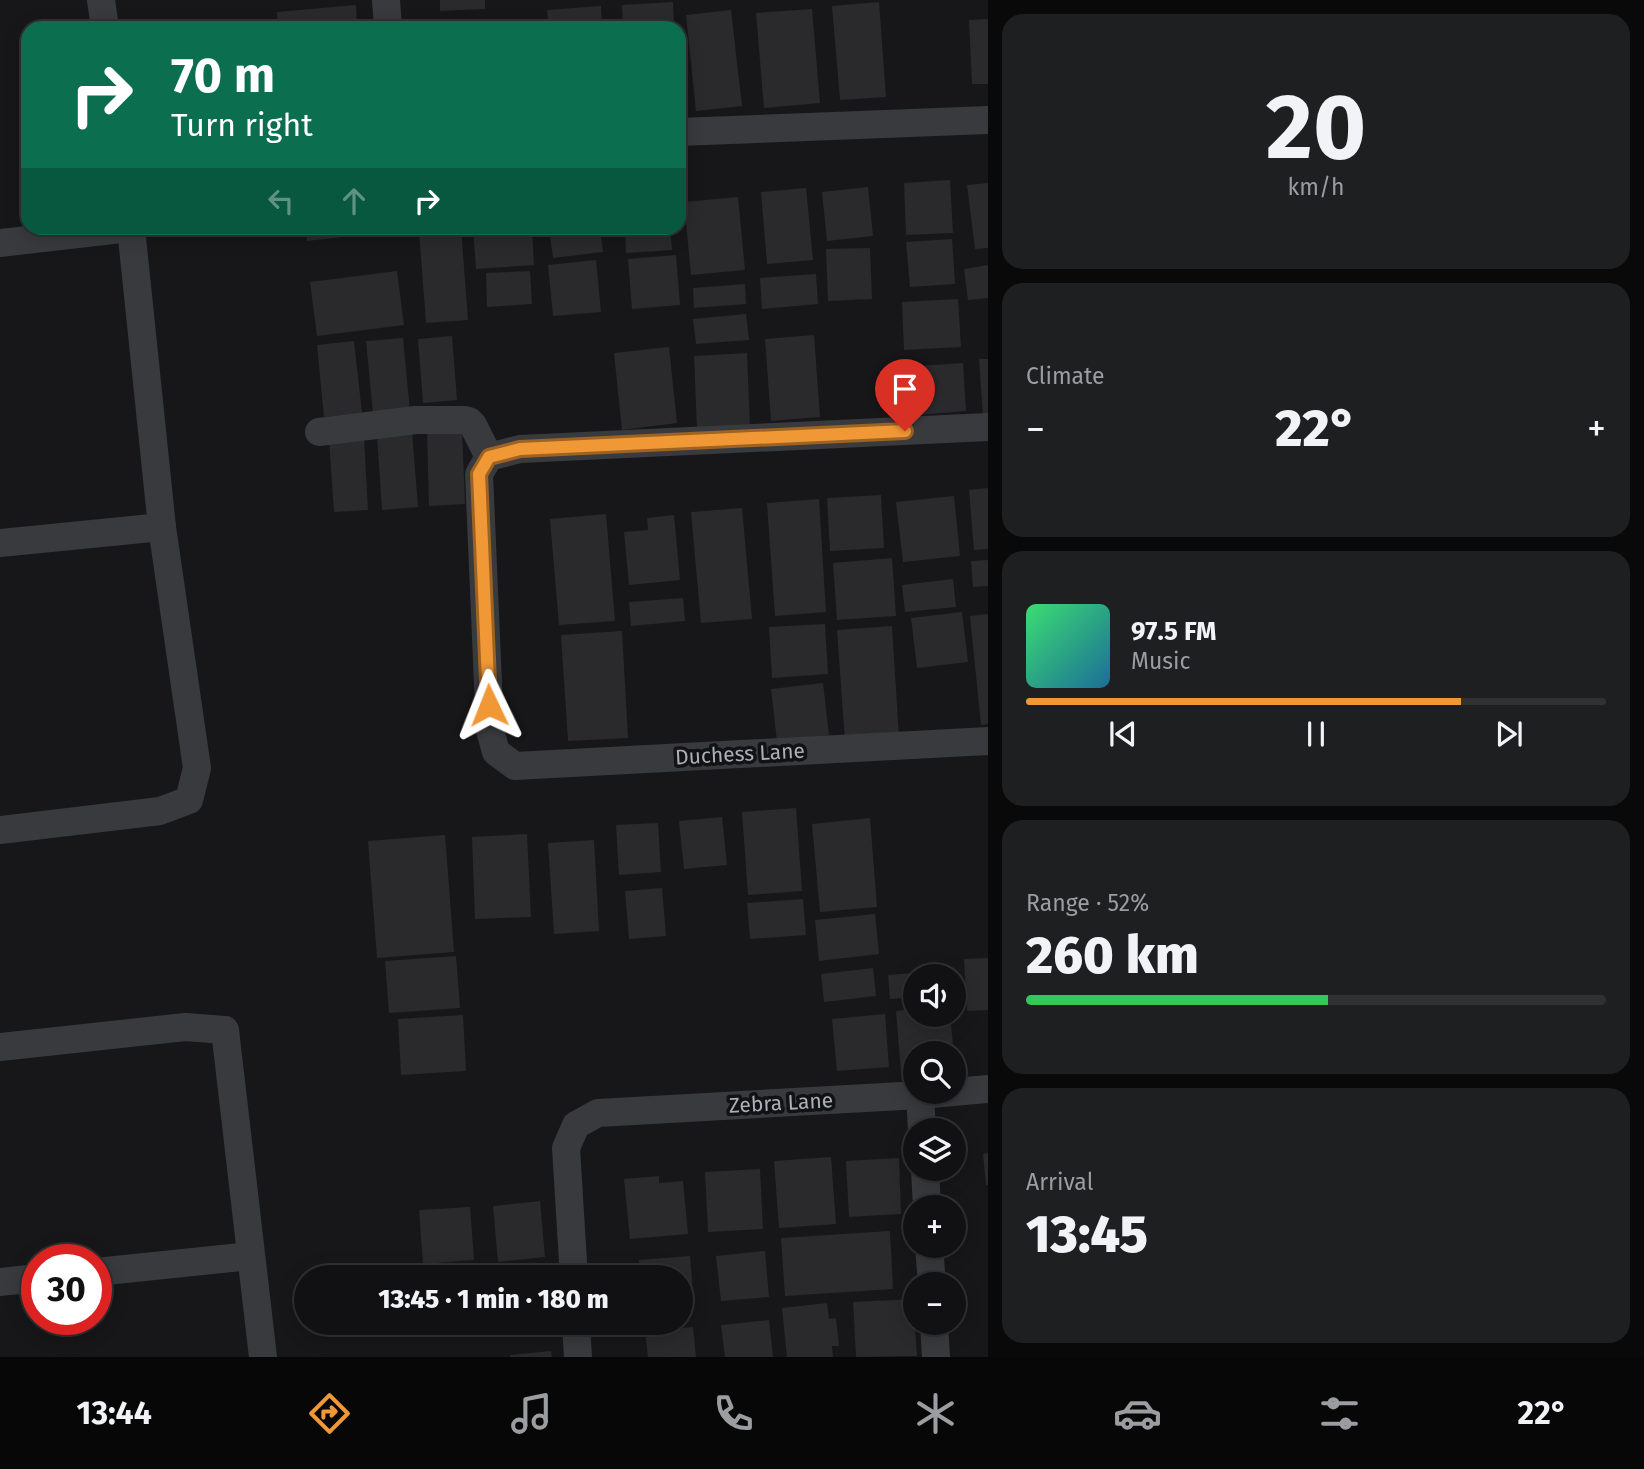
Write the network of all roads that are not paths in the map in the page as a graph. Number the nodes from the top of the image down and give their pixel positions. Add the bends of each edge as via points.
1 (101, 0) edge
2 (386, 0) edge
3 (104, 21) edge
4 (388, 21) edge
5 (988, 120) edge
6 (686, 132) edge
7 (69, 235) edge
8 (131, 235) edge
9 (0, 243) edge
10 (988, 427) edge
11 (319, 432) dead end
12 (489, 457) junction
13 (162, 527) junction
14 (0, 543) edge
15 (988, 741) edge
16 (0, 830) edge
17 (0, 1047) edge
18 (988, 1089) edge
19 (966, 1091) edge
20 (903, 1097) edge
21 (251, 1256) junction
22 (573, 1265) edge
23 (112, 1270) edge
24 (21, 1280) edge
25 (0, 1282) edge
26 (577, 1335) edge
27 (935, 1335) edge
28 (263, 1357) edge
29 (578, 1357) edge
30 (936, 1357) edge

1 - 3 street
2 - 4 street
5 - 6 street
7 - 9 street
8 - 13 street
10 - 12 street via 520,449
11 - 12 street via 416,420 464,420 473,425
12 - 15 street, Duchess Lane via 479,474 491,730 496,752 515,766
13 - 14 street
13 - 16 street via 197,768 190,800 160,811
17 - 21 street via 185,1027 225,1030
18 - 19 street, Zebra Lane
20 - 22 street, Zebra Lane via 598,1114 576,1125 566,1148
21 - 23 street
21 - 28 street
24 - 25 street
26 - 29 street
27 - 30 street

